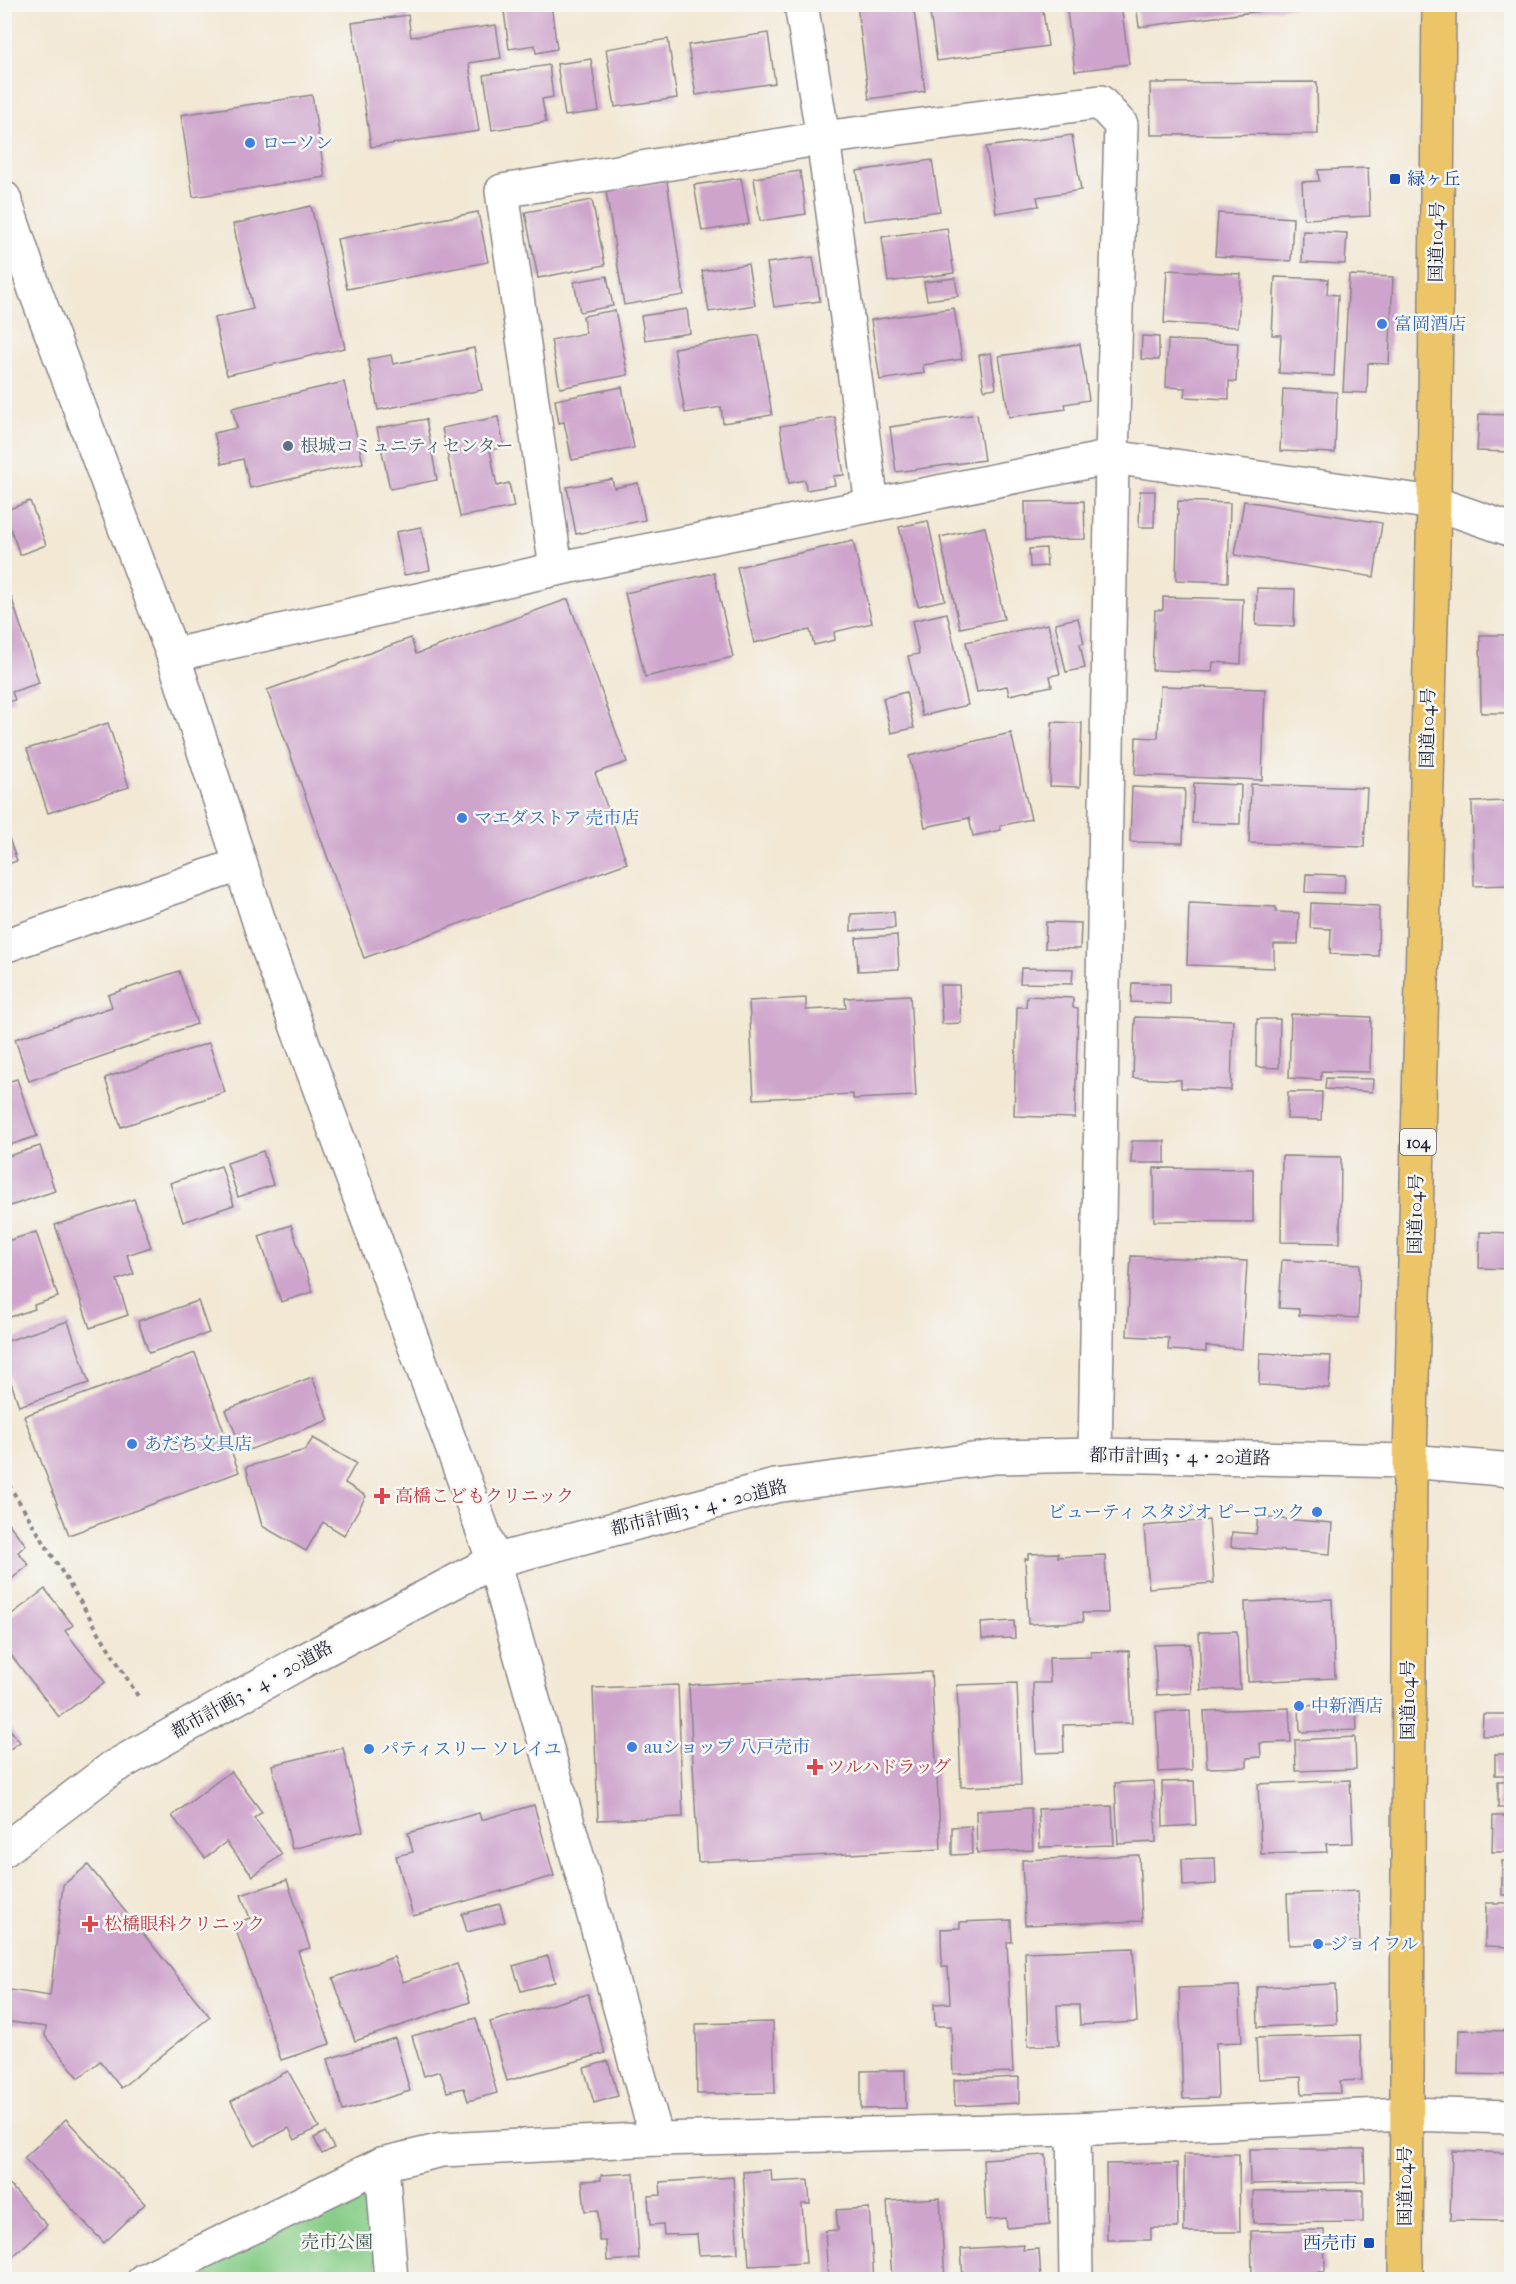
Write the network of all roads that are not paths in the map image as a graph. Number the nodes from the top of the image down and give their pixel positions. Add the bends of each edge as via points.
1 (801, 4) edge
2 (1439, 4) edge
3 (823, 138) junction
4 (4, 198) edge
5 (1112, 457) junction
6 (1434, 503) junction
7 (872, 505) junction
8 (1512, 530) edge
9 (556, 569) junction
10 (173, 655) junction
11 (239, 865) junction
12 (4, 946) edge
13 (1095, 1455) junction
14 (1410, 1461) junction
15 (1512, 1470) edge
16 (494, 1561) junction
17 (4, 1850) edge
18 (1405, 2114) junction
19 (1512, 2117) edge
20 (1074, 2129) junction
21 (657, 2139) junction
22 (382, 2164) junction
23 (144, 2280) edge
24 (391, 2280) edge
25 (1076, 2280) edge
26 (1406, 2280) edge

1 - 3 street
2 - 6 highway, 国道104号 / 104
3 - 5 street via 1100,102 1121,125
3 - 7 street
3 - 9 street via 502,191
4 - 10 street
5 - 6 street
5 - 7 street
5 - 13 street
6 - 8 street
6 - 14 highway, 国道104号 / 104
7 - 9 street
9 - 10 street
10 - 11 street
11 - 12 street
11 - 16 street
13 - 14 street, 都市計画3・4・20道路
13 - 16 street, 都市計画3・4・20道路 via 994,1457 775,1486
14 - 15 street, 都市計画3・4・20道路
14 - 18 highway, 国道104号 / 104
16 - 17 street, 都市計画3・4・20道路 via 301,1662 112,1768
16 - 21 street
18 - 19 street
18 - 20 street
18 - 26 highway, 国道104号 / 104
20 - 21 street
20 - 25 street
21 - 22 street via 442,2150
22 - 23 street
22 - 24 street

